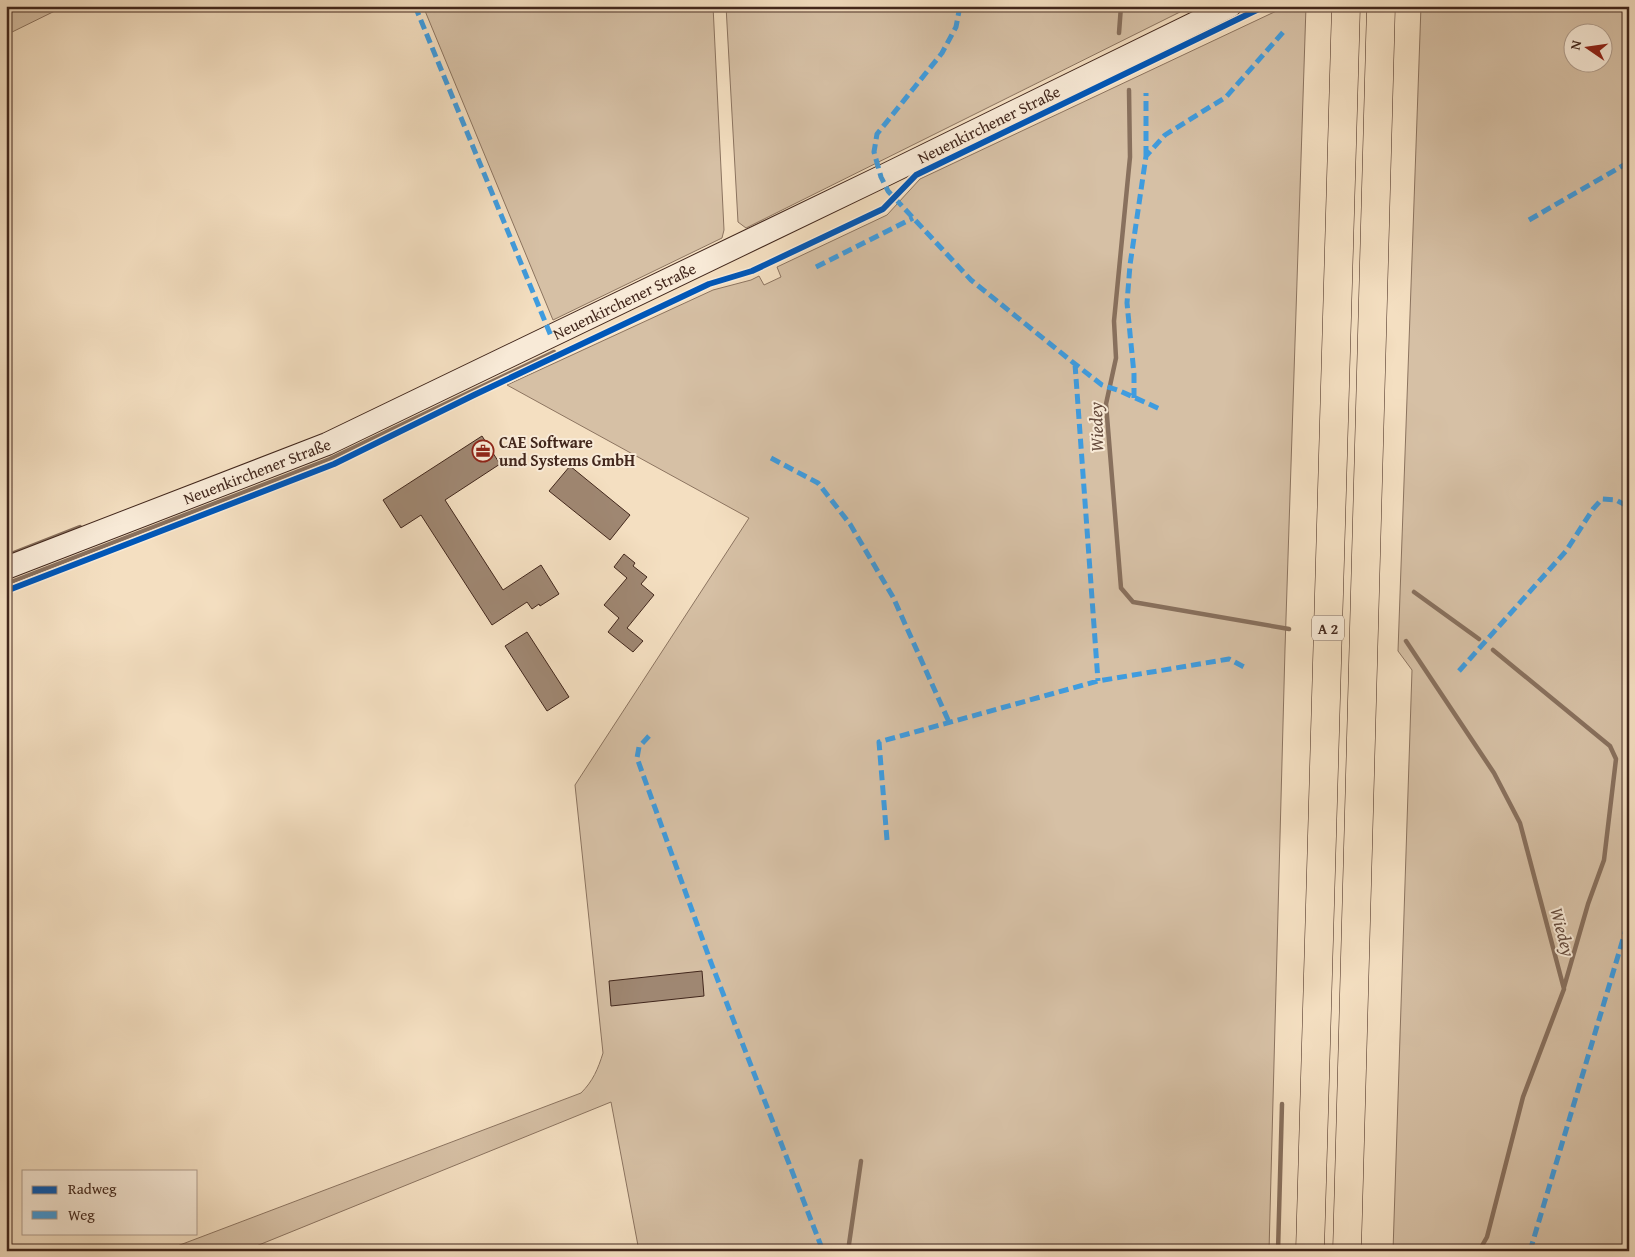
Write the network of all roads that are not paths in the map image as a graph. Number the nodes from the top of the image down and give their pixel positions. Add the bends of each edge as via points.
1 (1230, 6) edge
2 (1346, 6) edge
3 (1382, 6) edge
4 (6, 568) edge
5 (1310, 1251) edge
6 (1347, 1251) edge

1 - 4 main road, Neuenkirchener Straße via 327,444
2 - 5 highway, A 2
3 - 6 highway, A 2

